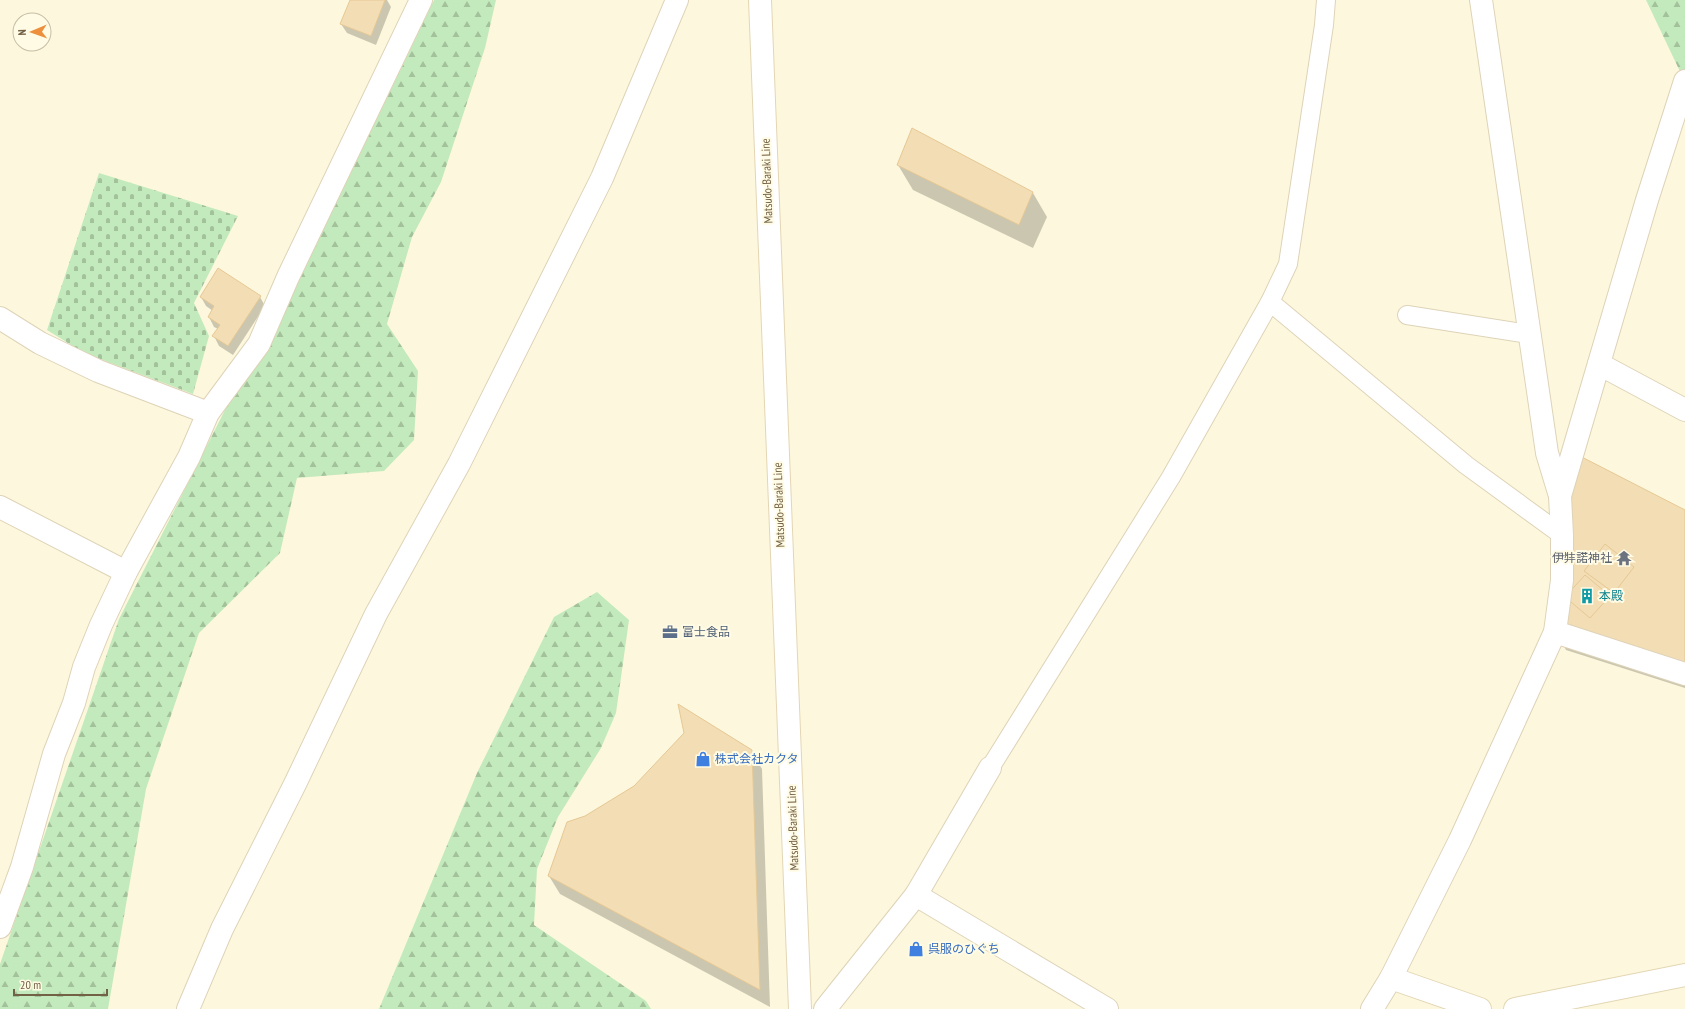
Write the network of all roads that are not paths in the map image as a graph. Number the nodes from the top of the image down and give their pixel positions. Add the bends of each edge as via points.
1 (421, 0) edge
2 (677, 0) edge
3 (760, 0) edge
4 (1326, 0) edge
5 (1481, 0) edge
6 (1685, 81) edge
7 (1270, 302) junction
8 (1407, 314) dead end
9 (0, 318) edge
10 (1528, 334) junction
11 (1599, 364) junction
12 (1685, 410) edge
13 (208, 413) junction
14 (1560, 496) junction
15 (0, 507) edge
16 (1562, 535) junction
17 (126, 572) junction
18 (1555, 632) junction
19 (1685, 674) edge
20 (990, 768) joint
21 (916, 895) junction
22 (0, 927) edge
23 (1685, 975) edge
24 (1391, 978) junction
25 (188, 1009) edge
26 (800, 1009) edge
27 (826, 1009) edge
28 (1107, 1009) edge
29 (1372, 1009) edge
30 (1480, 1009) edge
31 (1515, 1009) edge

1 - 13 street via 288,277 259,344
2 - 25 street via 602,178 458,464 376,614 222,929
3 - 26 street, Matsudo-Baraki Line
4 - 7 lane via 1288,264
5 - 10 street
6 - 11 street via 1646,200
7 - 16 lane via 1466,465
7 - 20 lane via 1171,477
8 - 10 lane
9 - 13 street via 40,343 98,371
10 - 14 street via 1547,453
11 - 12 street
11 - 14 street
13 - 17 street via 189,458
14 - 16 street
15 - 17 street
16 - 18 street via 1562,580
17 - 22 street via 84,667 74,703 54,754 22,867
18 - 19 street
18 - 24 street via 1460,840
20 - 21 street
21 - 27 street
21 - 28 street
23 - 31 street
24 - 29 street
24 - 30 street

